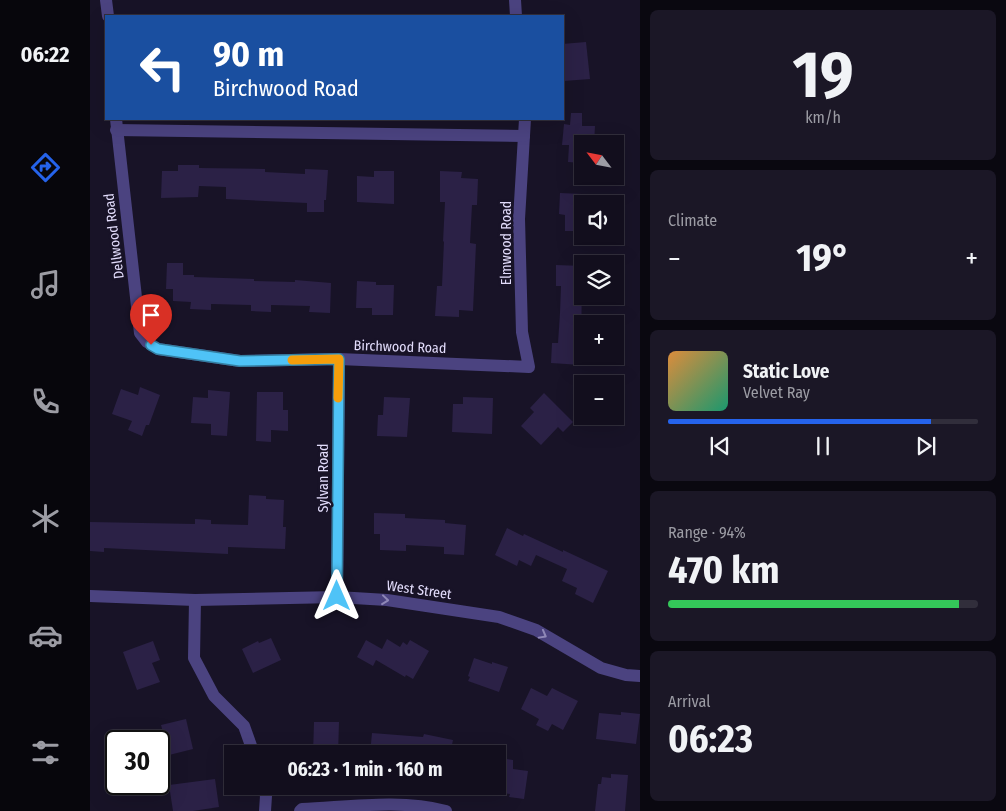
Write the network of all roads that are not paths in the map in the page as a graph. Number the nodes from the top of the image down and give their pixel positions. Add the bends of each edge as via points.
1 (106, 0) edge
2 (514, 0) edge
3 (108, 15) edge
4 (516, 15) edge
5 (525, 120) edge
6 (116, 125) edge
7 (524, 136) junction
8 (151, 345) joint
9 (339, 359) junction
10 (529, 367) joint
11 (90, 596) edge
12 (337, 596) junction
13 (196, 600) junction
14 (640, 676) edge
15 (251, 745) edge
16 (266, 795) edge
17 (265, 811) edge
18 (300, 811) edge
19 (446, 811) edge

1 - 3 street
2 - 4 street
5 - 7 street, Elmwood Road
6 - 7 street
6 - 8 street, Dellwood Road via 140,333
7 - 10 street, Elmwood Road via 519,219 522,332
8 - 9 street, Birchwood Road via 158,349 240,361
9 - 10 street, Birchwood Road
9 - 12 street, Sylvan Road
11 - 13 street, West Street
12 - 13 street, West Street
12 -> 14 street, West Street via 499,617 536,630 602,668
13 - 15 street via 194,658 214,696 244,726
16 - 17 street
18 - 19 street via 391,805

